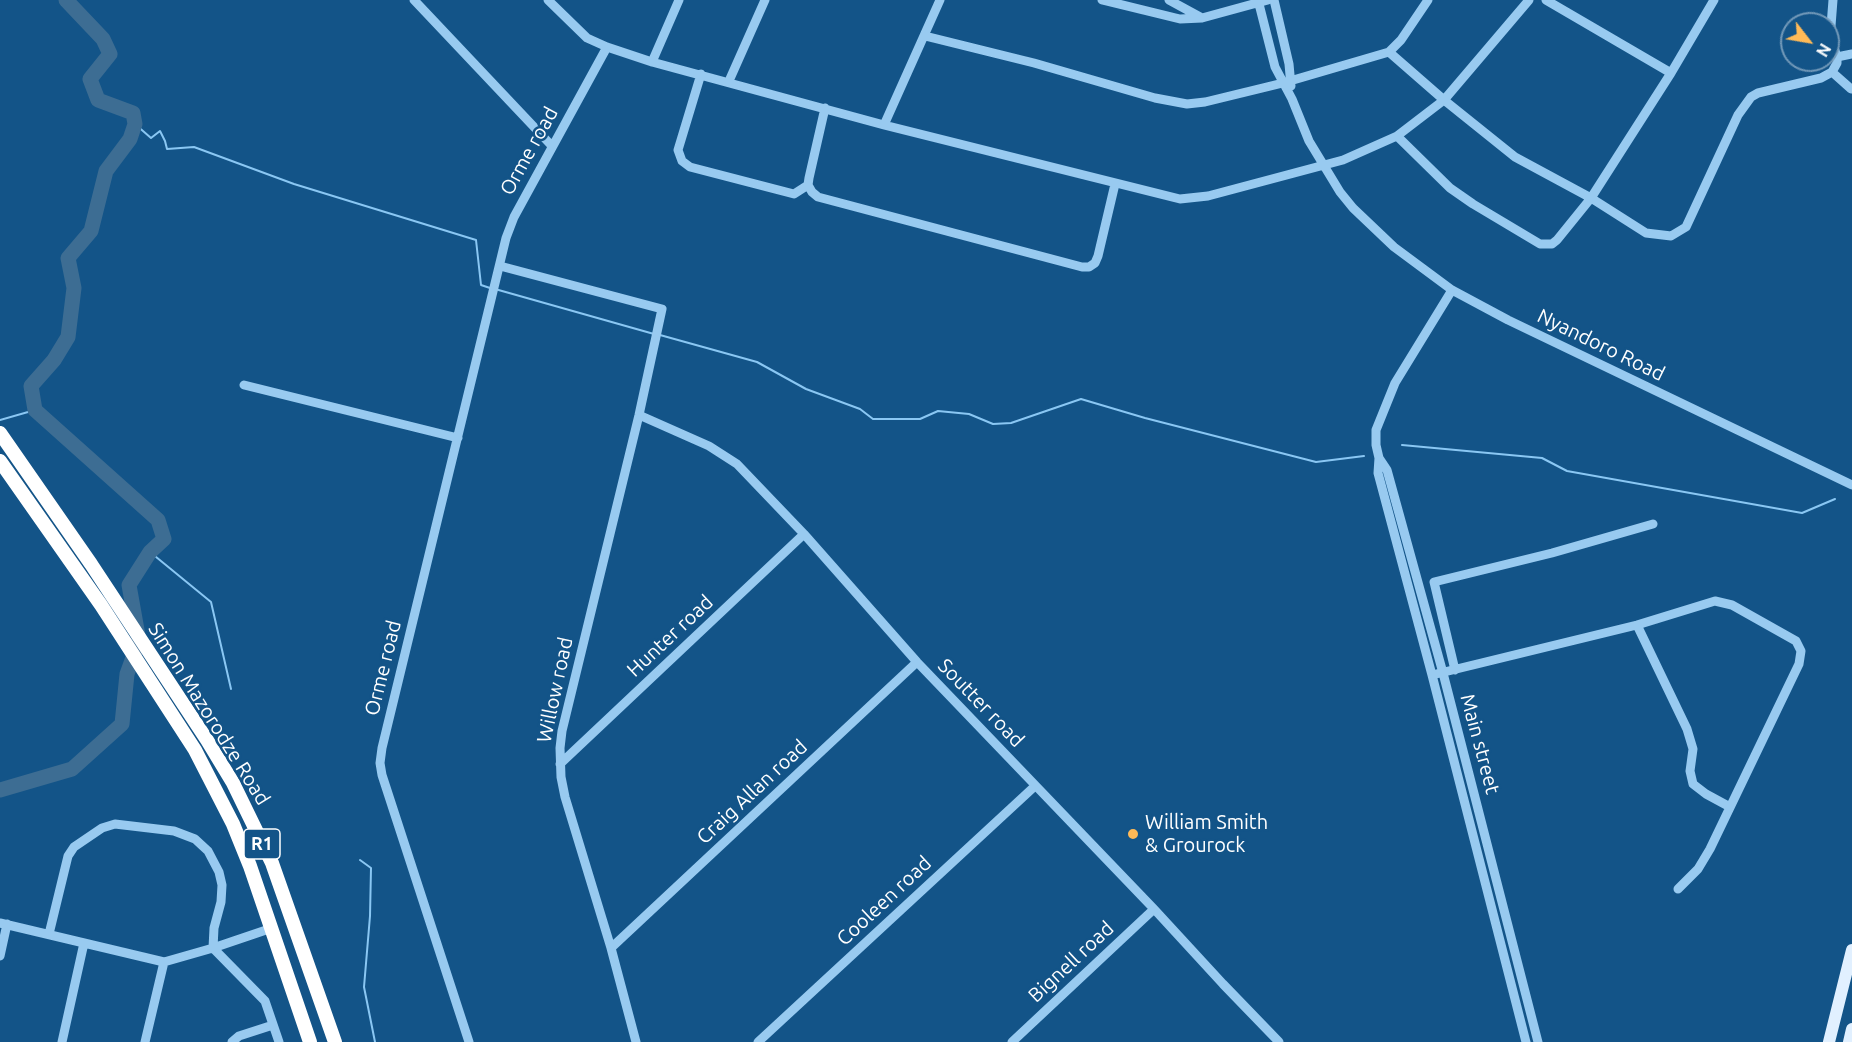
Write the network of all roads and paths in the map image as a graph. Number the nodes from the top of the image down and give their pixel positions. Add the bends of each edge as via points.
1 (414, 0) edge
2 (548, 0) edge
3 (679, 0) edge
4 (765, 0) edge
5 (940, 0) edge
6 (1102, 0) edge
7 (1169, 0) edge
8 (1274, 0) edge
9 (1428, 0) edge
10 (1529, 0) edge
11 (1546, 0) edge
12 (1714, 0) edge
13 (1261, 1) edge
14 (1202, 18) junction
15 (925, 36) junction
16 (608, 48) junction
17 (1389, 52) junction
18 (652, 62) junction
19 (1832, 72) joint
20 (1671, 73) junction
21 (701, 74) junction
22 (729, 81) junction
23 (1286, 82) junction
24 (1852, 91) edge
25 (1444, 100) junction
26 (825, 108) junction
27 (884, 125) junction
28 (1397, 136) junction
29 (552, 146) junction
30 (1323, 165) junction
31 (1115, 184) junction
32 (808, 185) junction
33 (1591, 198) junction
34 (501, 266) junction
35 (1452, 290) junction
36 (244, 385) dead end
37 (639, 414) junction
38 (0, 433) edge
39 (458, 438) junction
40 (1379, 458) junction
41 (0, 461) edge
42 (1852, 484) edge
43 (1653, 525) dead end
44 (804, 534) junction
45 (1637, 625) junction
46 (917, 662) junction
47 (1455, 669) junction
48 (1443, 673) junction
49 (1432, 675) junction
50 (560, 764) junction
51 (1035, 786) junction
52 (1730, 807) junction
53 (1678, 890) dead end
54 (1154, 909) junction
55 (4, 923) edge
56 (272, 928) junction
57 (49, 934) junction
58 (84, 943) junction
59 (213, 948) junction
60 (611, 948) junction
61 (1852, 950) edge
62 (0, 956) edge
63 (164, 962) junction
64 (273, 1025) junction
65 (1852, 1029) edge
66 (1271, 1034) junction
67 (62, 1042) edge
68 (145, 1042) edge
69 (232, 1042) edge
70 (279, 1042) edge
71 (310, 1042) edge
72 (335, 1042) edge
73 (469, 1042) edge
74 (636, 1042) edge
75 (758, 1042) edge
76 (1012, 1042) edge
77 (1263, 1042) edge
78 (1279, 1042) edge
79 (1526, 1042) edge
80 (1538, 1042) edge
81 (1829, 1042) edge
82 (1849, 1042) edge

1 - 29 street
2 - 16 street via 587,38
3 - 18 street
4 - 22 street
5 - 15 street
6 - 14 street via 1180,19
7 - 14 street
8 - 23 street via 1289,63
9 - 17 street
10 - 25 street
11 - 20 street
12 - 20 street
13 - 14 street
13 - 23 street via 1275,67
15 - 23 street via 1187,104
15 - 27 street
16 - 18 street
16 - 29 street, Orme road
17 - 23 street
17 - 25 street
18 - 21 street
19 - 24 street
19 - 33 street via 1758,93 1744,104 1686,227 1680,232 1671,236 1646,233
20 - 33 street
21 - 22 street
21 - 32 street via 678,150 682,161 690,167 794,194
22 - 26 street
23 - 30 street via 1309,141
25 - 28 street
25 - 33 street via 1515,157
26 - 27 street
26 - 32 street
27 - 31 street
28 - 30 street
28 - 33 street via 1450,188 1540,244 1557,240
29 - 34 street, Orme road via 514,217
30 - 31 street via 1194,199
30 - 35 street, Nyandoro Road via 1353,208 1394,247
31 - 32 street via 1098,256 1089,267 825,199
34 - 37 street, Willow road via 662,309
34 - 39 street, Orme road
35 - 40 street, Main street via 1395,383 1376,430
35 - 42 street, Nyandoro Road via 1585,358
36 - 39 street
37 - 44 street, Soutter road via 724,454
37 - 50 street, Willow road via 562,731
38 - 72 highway, Simon Mazorodze Road / R1 via 233,783 272,863
39 - 73 street, Orme road via 380,763
40 - 48 street, Main street via 1387,470
40 - 49 street, Main street via 1378,473
41 - 56 highway, Simon Mazorodze Road / R1 via 101,605 195,750 228,815
43 - 47 street via 1434,582
44 - 46 street, Soutter road
44 - 50 street, Hunter road
45 - 47 street
45 - 52 street via 1687,729 1693,750 1693,784
45 - 52 street via 1715,601 1723,602 1789,636 1799,646 1799,664
46 - 51 street, Soutter road
46 - 60 street, Craig Allan road
47 - 48 street
48 - 49 street
48 - 80 street, Main street
49 - 79 street, Main street
50 - 60 street, Willow road via 565,798
51 - 54 street, Soutter road
51 - 75 street, Cooleen road
52 - 53 street via 1702,862
54 - 66 street, Soutter road
54 - 76 street, Bignell road
55 - 57 street
55 - 62 street
56 - 59 street
56 - 71 highway, R1
57 - 58 street
57 - 59 street via 68,856 92,834 115,824 174,831 195,838 208,851 222,885
58 - 63 street
58 - 67 street
59 - 63 street
59 - 64 street via 265,1001
60 - 74 street, Willow road
61 - 81 main road
63 - 68 street
64 - 69 street
64 - 70 street
65 - 82 main road
66 - 77 street
66 - 78 street, Soutter road

